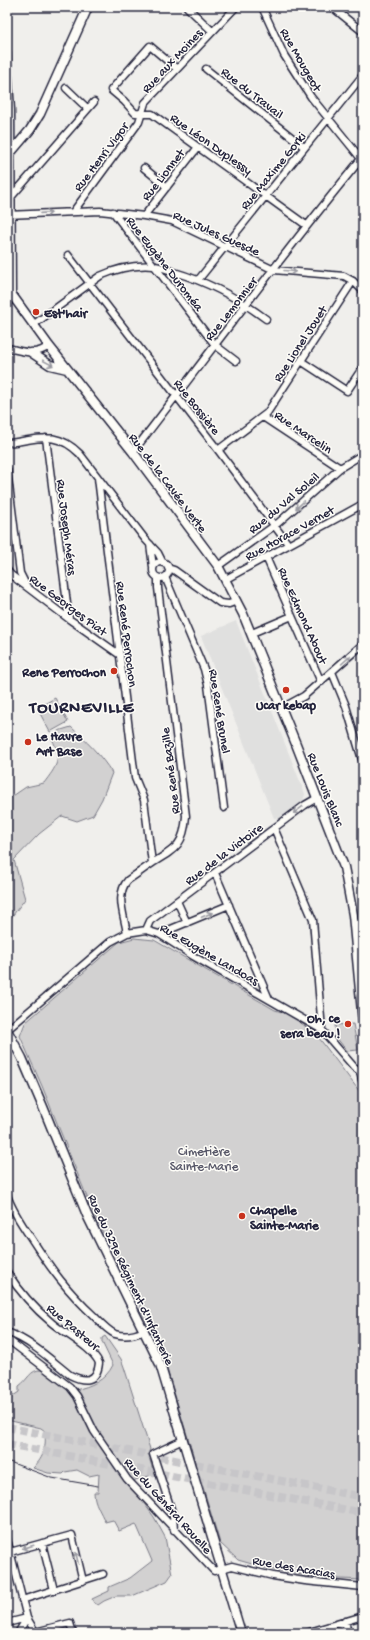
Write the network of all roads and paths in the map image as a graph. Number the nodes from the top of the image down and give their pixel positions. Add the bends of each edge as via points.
1 (88, 7) edge
2 (187, 7) edge
3 (236, 7) edge
4 (262, 7) edge
5 (332, 7) edge
6 (212, 32) junction
7 (363, 32) edge
8 (7, 55) edge
9 (177, 69) junction
10 (206, 69) dead end
11 (363, 75) edge
12 (66, 88) dead end
13 (94, 102) dead end
14 (88, 109) junction
15 (9, 111) edge
16 (142, 113) junction
17 (328, 119) junction
18 (198, 147) junction
19 (304, 147) junction
20 (9, 155) edge
21 (362, 160) edge
22 (144, 168) dead end
23 (167, 187) junction
24 (266, 195) junction
25 (12, 196) junction
26 (73, 212) junction
27 (113, 212) junction
28 (10, 215) edge
29 (144, 216) junction
30 (306, 225) junction
31 (225, 247) junction
32 (68, 255) dead end
33 (154, 266) junction
34 (274, 270) junction
35 (198, 279) junction
36 (353, 281) junction
37 (90, 283) junction
38 (10, 291) edge
39 (363, 291) edge
40 (246, 304) junction
41 (266, 319) dead end
42 (33, 325) junction
43 (215, 344) junction
44 (49, 346) junction
45 (7, 348) edge
46 (32, 352) junction
47 (236, 361) dead end
48 (301, 361) junction
49 (363, 367) edge
50 (67, 369) junction
51 (176, 396) junction
52 (263, 417) junction
53 (46, 438) junction
54 (7, 443) edge
55 (218, 450) junction
56 (133, 452) junction
57 (363, 454) edge
58 (340, 468) junction
59 (7, 469) edge
60 (98, 478) junction
61 (363, 504) edge
62 (275, 526) junction
63 (150, 544) junction
64 (288, 544) junction
65 (266, 557) junction
66 (164, 563) junction
67 (218, 566) junction
68 (153, 567) junction
69 (168, 568) junction
70 (7, 570) edge
71 (165, 577) junction
72 (158, 578) junction
73 (226, 579) junction
74 (26, 586) junction
75 (236, 601) junction
76 (292, 616) junction
77 (69, 619) junction
78 (252, 633) junction
79 (363, 644) edge
80 (120, 654) junction
81 (332, 672) junction
82 (321, 682) junction
83 (282, 708) junction
84 (363, 763) edge
85 (317, 798) junction
86 (224, 808) dead end
87 (274, 828) junction
88 (152, 863) junction
89 (215, 873) junction
90 (177, 901) junction
91 (229, 905) junction
92 (363, 921) edge
93 (187, 923) junction
94 (354, 924) junction
95 (146, 930) junction
96 (127, 933) junction
97 (159, 934) junction
98 (360, 952) edge
99 (269, 999) junction
100 (362, 1003) edge
101 (363, 1023) edge
102 (7, 1030) edge
103 (322, 1030) junction
104 (362, 1069) edge
105 (363, 1080) edge
106 (7, 1195) edge
107 (7, 1272) edge
108 (144, 1331) junction
109 (7, 1332) edge
110 (11, 1342) dead end
111 (183, 1440) junction
112 (174, 1530) junction
113 (7, 1539) edge
114 (42, 1543) junction
115 (10, 1552) junction
116 (222, 1568) junction
117 (103, 1574) dead end
118 (83, 1581) junction
119 (363, 1586) edge
120 (54, 1590) junction
121 (22, 1600) junction
122 (363, 1616) edge
123 (27, 1618) junction
124 (345, 1621) junction
125 (7, 1624) edge
126 (35, 1632) edge
127 (18, 1633) edge
128 (73, 1633) edge
129 (241, 1633) edge
130 (306, 1633) edge
131 (348, 1633) edge

1 - 20 street via 40,114
2 - 6 street
3 - 6 street, Rue aux Moines
4 - 17 street, Rue Mougeot via 284,55
5 - 7 street
6 - 9 street, Rue aux Moines
8 - 15 street
9 - 16 street, Rue aux Moines via 145,103
9 - 16 street, Rue Léon Duplessy via 150,46 111,90 135,113
10 - 19 street, Rue du Travail
11 - 17 street, Rue Maxime Gorki
12 - 14 street
13 - 14 street
14 - 25 street
15 - 20 street
16 - 18 street, Rue Léon Duplessy via 152,114
16 - 26 street, Rue Henri Vigor via 139,122
17 - 19 street, Rue Maxime Gorki
17 - 21 street, Rue Mougeot
18 - 23 street, Rue Lionnet
18 - 24 street, Rue Léon Duplessy
19 - 24 street, Rue Maxime Gorki
20 - 25 street
21 - 30 street, Rue Lemonnier
22 - 23 street
23 - 29 street, Rue Lionnet
24 - 30 street, Rue Léon Duplessy
24 - 31 street, Rue Maxime Gorki
25 - 28 street
26 - 27 street, Rue Jules Guesde
28 -> 26 street, Rue Jules Guesde
27 - 29 street, Rue Jules Guesde
27 - 33 street, Rue Eugène Duroméa
28 - 38 street
29 - 31 street, Rue Jules Guesde via 172,222
30 - 34 street, Rue Lemonnier
31 - 34 street, Rue Jules Guesde
31 - 35 street, Rue Maxime Gorki
32 - 37 street, Rue Bossière
33 - 35 street
33 - 37 street via 111,271
33 - 43 street, Rue Eugène Duroméa
34 -> 36 street, Rue Jules Guesde via 344,276
34 - 40 street, Rue Lemonnier
35 - 40 street
36 - 39 street, Rue Jules Guesde
36 - 48 street, Rue Lionel Jouet
37 - 42 street
37 - 51 street, Rue Bossière
38 - 42 street, Rue de la Cavée Verte
40 - 41 street
40 - 43 street, Rue Lemonnier
42 - 44 street, Rue de la Cavée Verte
43 - 47 street, Rue Eugène Duroméa
43 - 51 street, Rue Lemonnier
44 - 46 street via 39,352
44 - 50 street, Rue de la Cavée Verte
45 - 46 street
46 -> 50 street via 50,365
48 - 49 street via 347,391
48 - 52 street, Rue Lionel Jouet
50 - 56 street, Rue de la Cavée Verte
51 - 55 street, Rue Bossière
51 - 56 street, Rue Lemonnier
52 - 55 street, Rue Marcelin
52 - 58 street, Rue Marcelin
53 - 54 street
53 - 60 street via 59,439 72,446
53 - 77 street, Rue Joseph Méras
55 - 62 street, Rue Bossière
56 - 67 street, Rue de la Cavée Verte
57 - 58 street, Rue du Val Soleil
58 -> 62 street, Rue du Val Soleil
59 - 74 street via 20,573
60 - 63 street
60 - 80 street, Rue René Perrochon
61 - 64 street, Rue Horace Vernet
62 - 64 street, Rue Bossière
62 - 67 street, Rue du Val Soleil
63 - 66 street
63 - 68 street
64 - 65 street, Rue Horace Vernet
65 - 73 street, Rue Horace Vernet
65 - 76 street, Rue Edmond About
66 - 68 street
66 - 69 street
67 - 73 street, Rue de la Cavée Verte
68 - 72 street via 153,572
69 - 71 street
69 - 75 street via 220,603 229,604
70 - 74 street, Rue Georges Piat
71 - 72 street
71 - 86 street, Rue René Brunel via 204,669
72 - 88 street, Rue René Bazille via 186,816 179,844 173,851
73 - 75 street, Rue de la Cavée Verte
74 - 77 street, Rue Georges Piat
75 - 78 street, Rue de la Cavée Verte
76 - 78 street
76 - 82 street, Rue Edmond About
77 - 80 street, Rue Georges Piat
78 - 83 street, Rue de la Cavée Verte
81 -> 79 street
80 - 88 street, Rue René Perrochon via 135,778 144,800
81 - 82 street
81 - 84 street via 346,706
82 - 83 street via 304,696
83 - 85 street, Rue Louis Blanc
85 -> 87 street, Rue de la Victoire
85 - 94 street, Rue Louis Blanc via 344,866
87 - 89 street, Rue de la Victoire
87 - 103 street via 313,920
88 - 96 street, Rue René Bazille via 128,880 121,891
89 - 90 street, Rue de la Victoire
89 - 91 street
90 - 93 street
90 - 95 street, Rue de la Victoire via 150,921
93 -> 91 street
91 - 99 street
92 - 94 street
93 - 97 street
94 - 98 street, Rue Louis Blanc
95 - 96 street, Rue Eugène Landoas
95 - 97 street, Rue Eugène Landoas
96 - 102 street, Rue Eugène Landoas via 110,942
97 - 99 street, Rue Eugène Landoas
98 - 100 street, Rue Louis Blanc
99 - 103 street, Rue Eugène Landoas
100 - 101 street, Rue Louis Blanc
102 - 108 street, Rue du 329e Régiment d'Infanterie via 22,1058 87,1215
103 - 104 street, Rue Eugène Landoas via 354,1067
104 - 105 street
106 - 108 street, Rue Pasteur via 21,1223 49,1266 81,1304 114,1333 130,1335
107 - 109 street, Rue Pasteur via 30,1303 94,1354 99,1363 96,1373 87,1380 70,1375 27,1341
108 - 111 street, Rue du 329e Régiment d'Infanterie via 160,1364
110 - 112 street, Rue du Général Rouelle via 78,1396 94,1431 127,1479
111 - 112 street via 153,1454 173,1515
111 - 116 street, Rue du 329e Régiment d'Infanterie
112 - 116 street, Rue du Général Rouelle via 214,1570
113 - 115 street
114 -> 115 street
118 -> 114 street via 72,1535
114 - 120 street
115 - 121 street
116 - 119 street, Rue des Acacias via 232,1566 305,1582
116 - 129 street, Rue du 329e Régiment d'Infanterie
117 - 118 street
118 - 120 street
120 - 121 street
121 - 123 street
122 - 124 street
123 - 125 street
123 - 126 street
123 - 127 street
124 - 130 street
124 - 131 street
126 - 128 street via 70,1623

